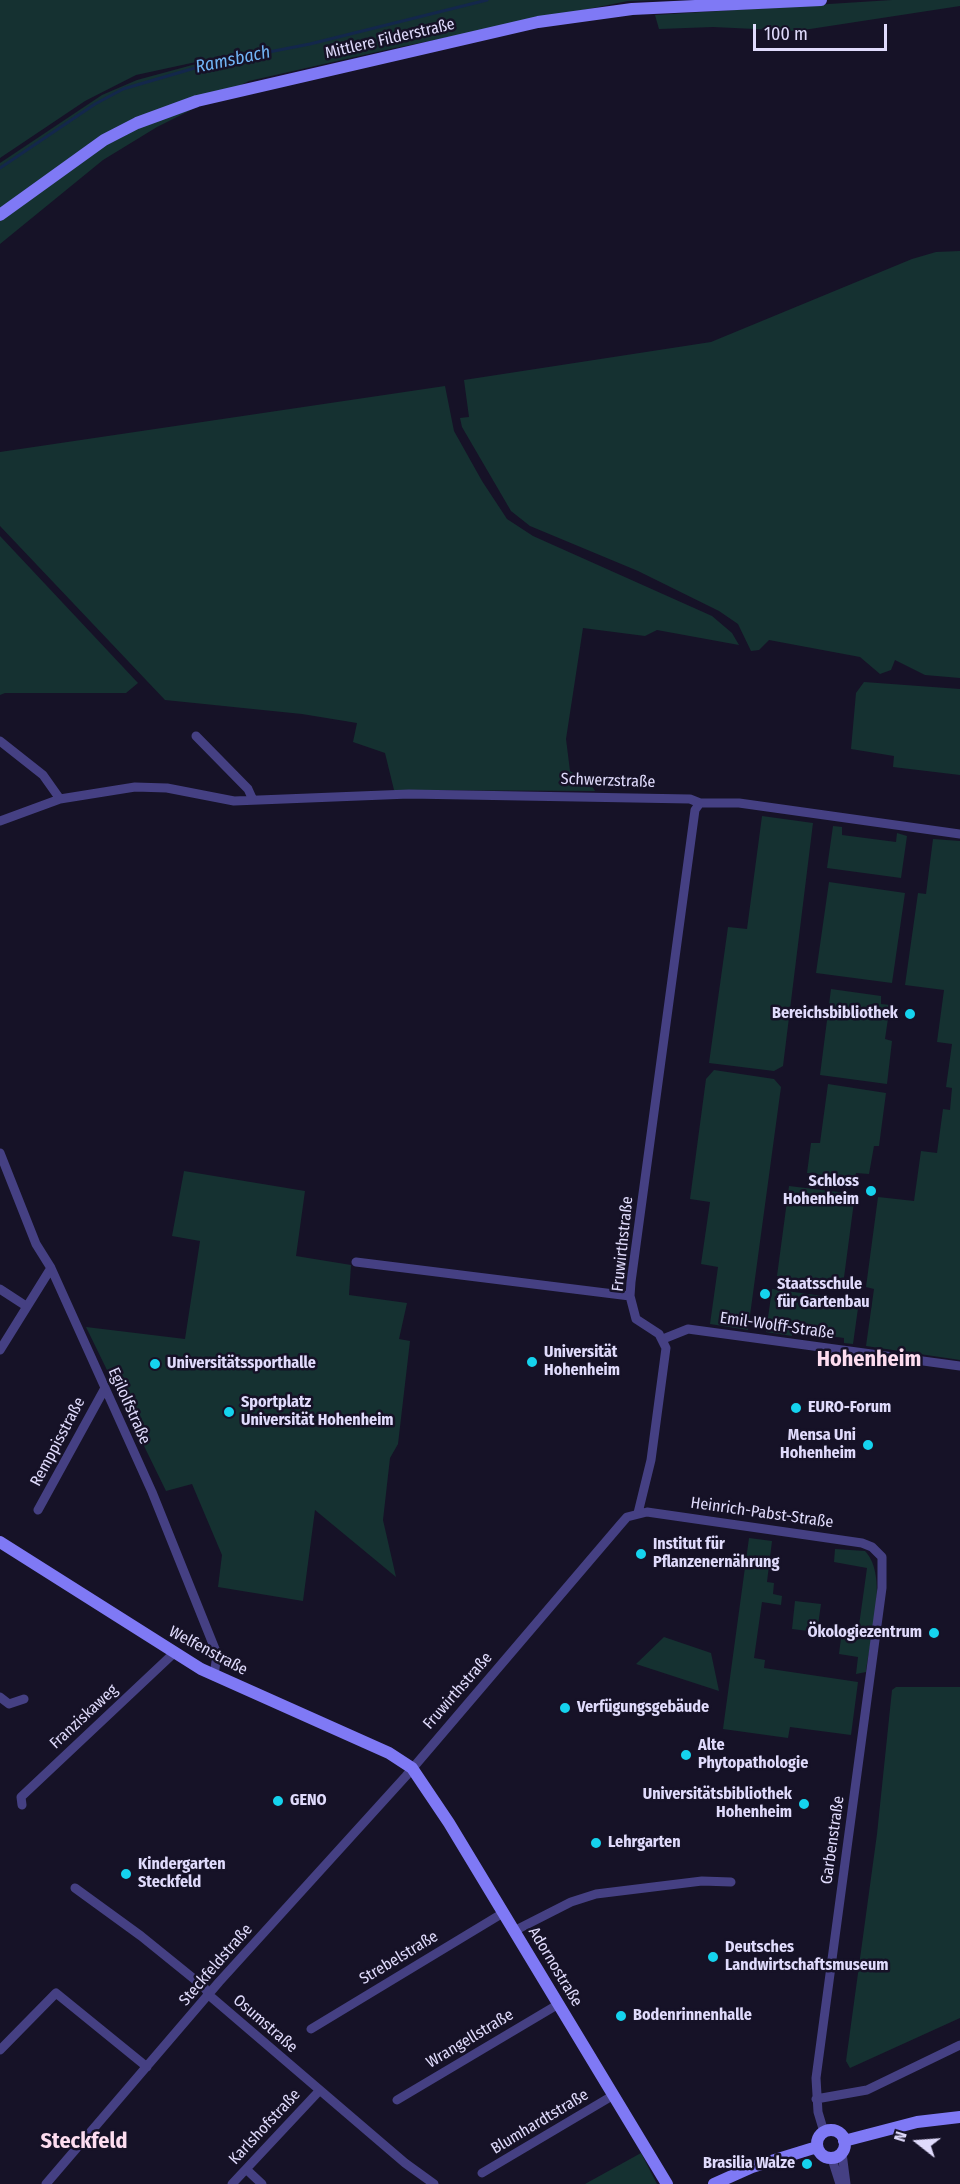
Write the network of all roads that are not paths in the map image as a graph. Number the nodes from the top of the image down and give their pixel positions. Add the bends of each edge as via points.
1 (821, 0) edge
2 (0, 215) edge
3 (196, 736) dead end
4 (0, 741) edge
5 (60, 799) junction
6 (253, 800) junction
7 (700, 803) junction
8 (0, 821) edge
9 (960, 834) edge
10 (0, 1153) edge
11 (11, 1180) junction
12 (0, 1184) edge
13 (356, 1262) dead end
14 (51, 1268) junction
15 (0, 1289) edge
16 (630, 1296) junction
17 (26, 1306) junction
18 (663, 1339) junction
19 (0, 1350) edge
20 (960, 1366) edge
21 (105, 1388) junction
22 (39, 1510) dead end
23 (638, 1513) junction
24 (0, 1542) edge
25 (879, 1552) joint
26 (174, 1653) junction
27 (214, 1676) junction
28 (0, 1697) edge
29 (24, 1700) dead end
30 (409, 1772) junction
31 (22, 1805) dead end
32 (731, 1882) dead end
33 (75, 1888) dead end
34 (503, 1913) junction
35 (514, 1931) junction
36 (210, 1996) junction
37 (557, 2005) junction
38 (310, 2029) dead end
39 (960, 2045) edge
40 (0, 2050) edge
41 (147, 2067) junction
42 (320, 2090) junction
43 (612, 2096) junction
44 (816, 2098) junction
45 (398, 2100) dead end
46 (960, 2117) edge
47 (824, 2132) junction
48 (844, 2140) junction
49 (817, 2147) junction
50 (837, 2156) junction
51 (246, 2169) junction
52 (482, 2173) dead end
53 (46, 2184) edge
54 (232, 2184) edge
55 (262, 2184) edge
56 (434, 2184) edge
57 (667, 2184) edge
58 (714, 2184) edge
59 (840, 2184) edge
60 (846, 2184) edge

1 - 2 main road, Mittlere Filderstraße via 632,9 538,22 197,101 104,140
3 - 6 street via 248,789
4 - 5 street via 43,775
5 - 6 street, Schwerzstraße via 135,788 166,788 234,801
5 - 8 street, Schwerzstraße
6 - 7 street, Schwerzstraße via 491,794 690,799
7 - 9 street, Schwerzstraße via 739,803
7 - 16 street, Fruwirthstraße via 694,820
10 - 11 street, Egilolfstraße
11 - 12 street
11 - 14 street, Egilolfstraße via 36,1244
13 - 16 street
14 - 17 street
14 - 21 street, Egilolfstraße
15 - 17 street
16 - 18 street, Fruwirthstraße via 636,1319
17 - 19 street
18 - 20 street, Emil-Wolff-Straße via 688,1329
18 - 23 street via 666,1348 651,1455
21 - 22 street, Remppisstraße
21 - 27 street, Egilolfstraße via 217,1654
23 - 25 street, Heinrich-Pabst-Straße via 843,1539
23 - 30 street, Fruwirthstraße via 627,1517
24 - 26 main road, Welfenstraße
25 - 44 street, Garbenstraße via 884,1564 882,1588
26 - 27 main road, Welfenstraße
26 - 31 street, Franziskaweg via 21,1797
27 - 30 main road, Welfenstraße via 381,1749
28 - 29 street via 9,1704
30 - 34 main road, Adornostraße via 450,1823
30 - 36 street, Steckfeldstraße
32 - 35 street via 702,1881 590,1896
33 - 36 street, Osumstraße via 141,1936
34 - 35 main road, Adornostraße
34 - 38 street, Strebelstraße
35 - 37 main road, Adornostraße
36 - 41 street, Steckfeldstraße
36 - 42 street, Osumstraße
37 - 43 main road, Adornostraße
37 - 45 street, Wrangellstraße
39 - 44 street via 867,2090
40 - 41 street via 56,1993
41 - 53 street, Steckfeldstraße
42 - 51 street, Karlshofstraße
42 - 56 street, Osumstraße
43 - 52 street, Blumhardtstraße
43 - 57 main road, Adornostraße
44 - 47 street, Garbenstraße
46 - 48 main road via 917,2122
47 - 48 main road via 838,2132
47 - 49 main road
48 - 50 main road
49 - 50 main road via 821,2155
49 - 58 main road
50 - 59 street
50 - 60 street
51 - 54 street, Karlshofstraße
51 - 55 street

